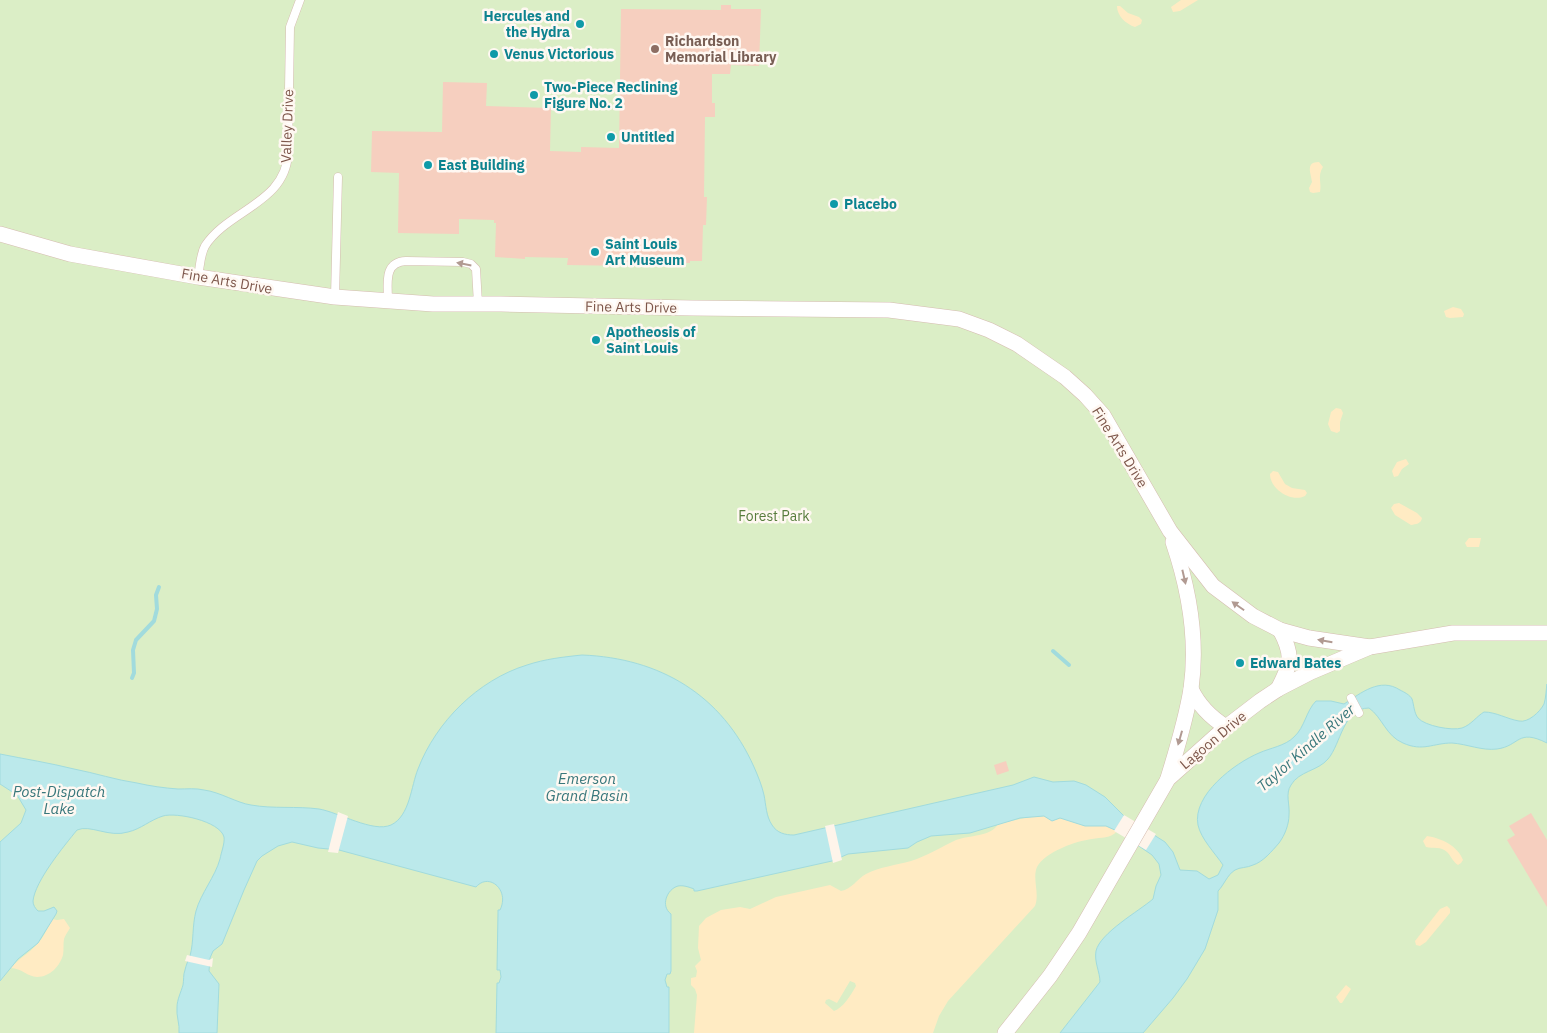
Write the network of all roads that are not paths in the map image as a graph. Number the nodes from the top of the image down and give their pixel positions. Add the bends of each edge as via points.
1 (300, 0) edge
2 (338, 177) dead end
3 (0, 234) edge
4 (198, 277) junction
5 (335, 297) junction
6 (388, 301) junction
7 (478, 304) junction
8 (1170, 531) junction
9 (1280, 630) junction
10 (1547, 633) edge
11 (1370, 647) junction
12 (1191, 688) junction
13 (1278, 689) junction
14 (1351, 698) dead end
15 (1360, 713) dead end
16 (1226, 727) junction
17 (1168, 779) junction
18 (1005, 1033) edge

1 - 4 lane, Valley Drive via 290,26 285,171 268,194 207,244
2 - 5 lane
3 - 4 street, Fine Arts Drive via 70,254
4 - 5 street, Fine Arts Drive
5 - 6 street, Fine Arts Drive
6 - 7 street, Fine Arts Drive
7 -> 6 lane via 478,272 474,266 463,262 406,261 394,264 389,274
7 - 8 street, Fine Arts Drive via 889,310 959,319 1017,344 1085,395 1103,415
9 -> 8 street, Fine Arts Drive via 1253,616 1213,586
8 -> 12 street, Fine Arts Drive via 1188,595 1192,633
11 -> 9 street, Fine Arts Drive via 1324,641
9 - 13 street via 1290,657
10 - 11 street, Lagoon Drive via 1453,633
11 - 13 street, Lagoon Drive
12 - 16 street via 1203,709
12 -> 17 street, Fine Arts Drive
13 - 16 street, Lagoon Drive
14 - 15 lane
16 - 17 street, Lagoon Drive
17 - 18 street, Lagoon Drive via 1065,955

